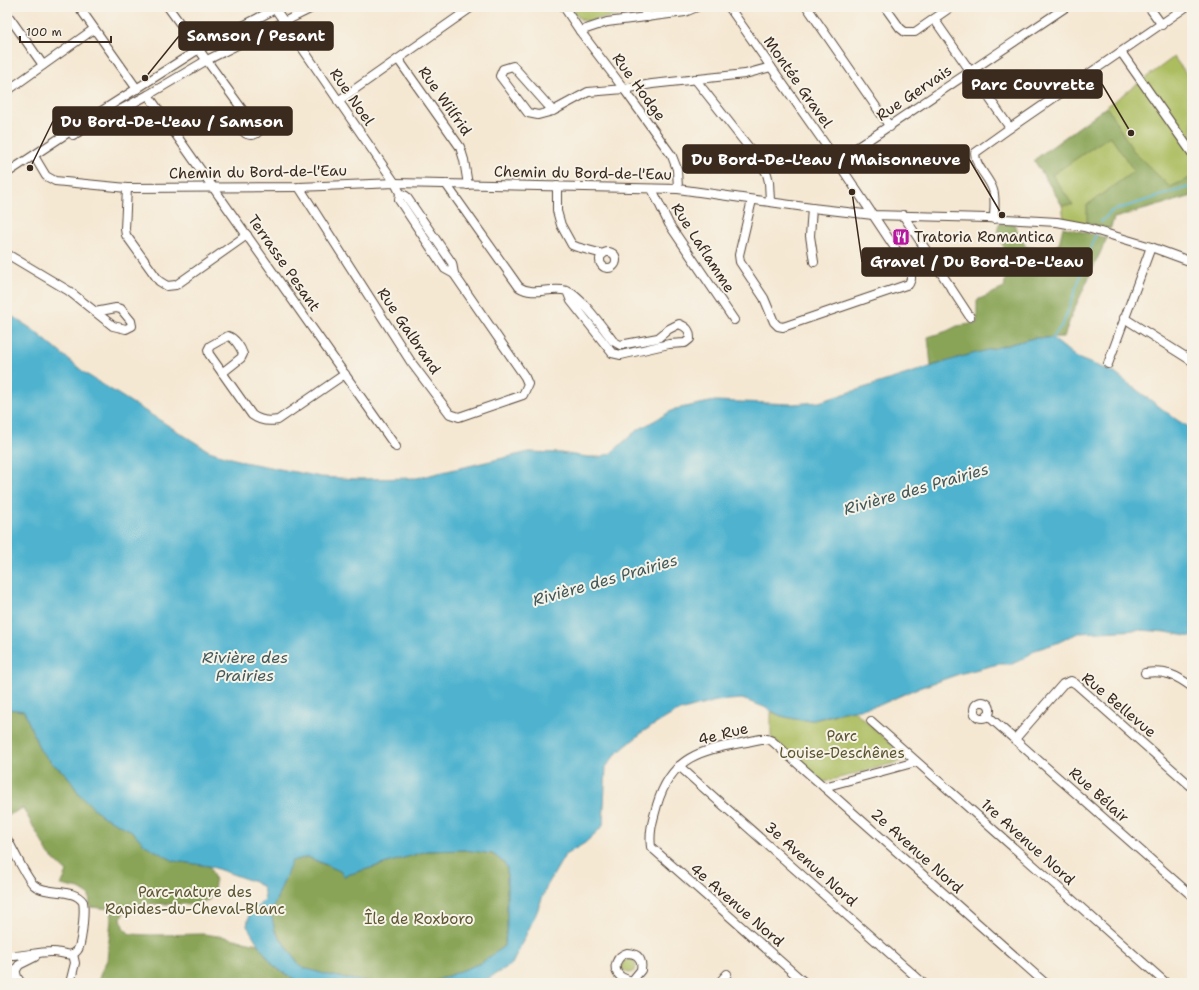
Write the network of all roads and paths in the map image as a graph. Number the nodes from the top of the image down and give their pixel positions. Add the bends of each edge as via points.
1 (79, 7) edge
2 (168, 7) edge
3 (314, 7) edge
4 (472, 7) edge
5 (564, 7) edge
6 (642, 7) edge
7 (697, 7) edge
8 (729, 7) edge
9 (807, 7) edge
10 (885, 7) edge
11 (951, 7) edge
12 (1066, 7) edge
13 (1149, 7) edge
14 (1187, 7) edge
15 (276, 8) edge
16 (1192, 13) edge
17 (7, 14) edge
18 (648, 17) junction
19 (934, 19) junction
20 (283, 21) junction
21 (1162, 25) junction
22 (94, 29) junction
23 (580, 31) junction
24 (198, 49) junction
25 (1121, 52) junction
26 (398, 59) junction
27 (207, 60) junction
28 (43, 64) junction
29 (772, 68) junction
30 (971, 72) junction
31 (695, 79) junction
32 (137, 89) junction
33 (624, 89) junction
34 (7, 91) edge
35 (148, 95) junction
36 (338, 101) junction
37 (553, 111) junction
38 (247, 116) dead end
39 (890, 127) junction
40 (1010, 128) junction
41 (1192, 153) edge
42 (34, 156) junction
43 (837, 161) junction
44 (7, 173) edge
45 (395, 183) junction
46 (446, 184) junction
47 (468, 185) junction
48 (557, 186) junction
49 (213, 187) junction
50 (299, 187) junction
51 (127, 188) junction
52 (652, 189) junction
53 (678, 189) junction
54 (752, 200) junction
55 (770, 201) junction
56 (812, 208) junction
57 (873, 214) junction
58 (903, 215) junction
59 (994, 219) junction
60 (247, 235) junction
61 (1151, 247) junction
62 (7, 254) edge
63 (603, 254) dead end
64 (814, 262) dead end
65 (1192, 262) edge
66 (567, 291) junction
67 (95, 312) dead end
68 (970, 317) dead end
69 (1124, 318) junction
70 (734, 320) dead end
71 (620, 345) junction
72 (618, 355) junction
73 (1192, 361) edge
74 (1108, 364) dead end
75 (222, 373) junction
76 (345, 374) junction
77 (528, 384) joint
78 (396, 447) dead end
79 (1145, 673) dead end
80 (1192, 687) edge
81 (987, 715) dead end
82 (871, 721) dead end
83 (1015, 739) junction
84 (770, 740) joint
85 (916, 762) junction
86 (679, 766) junction
87 (824, 787) junction
88 (1192, 787) edge
89 (7, 839) edge
90 (651, 847) joint
91 (1192, 896) edge
92 (43, 953) junction
93 (73, 954) junction
94 (7, 956) edge
95 (16, 970) junction
96 (727, 974) dead end
97 (7, 979) edge
98 (22, 983) edge
99 (70, 983) edge
100 (719, 983) edge
101 (805, 983) edge
102 (924, 983) edge
103 (1045, 983) edge
104 (1166, 983) edge

1 - 22 street
2 - 24 street
3 - 20 street
4 - 26 street
5 - 23 street, Rue Hodge
6 - 18 street
7 - 18 street via 686,12
8 - 29 street, Montée Gravel
9 - 39 street
10 - 19 street via 905,32 915,32
11 - 19 street
12 - 30 street, Rue Gervais
13 - 21 street
14 - 16 street
14 - 21 street
15 - 20 street, Rue Noel
15 - 24 street
17 - 28 street
18 - 23 street via 607,22
19 - 30 street
20 - 27 street
20 - 36 street, Rue Noel
21 - 25 street
22 - 28 street
22 - 32 street
23 - 33 street, Rue Hodge
24 - 27 street
24 - 32 street
25 - 40 street
25 - 41 street
26 - 36 street
26 - 47 street, Rue Wilfrid via 460,147
27 - 35 street
27 - 38 street
28 - 34 street
29 - 31 street via 745,74
29 - 43 street, Montée Gravel
30 - 39 street, Rue Gervais
30 - 40 street
31 - 33 street
31 - 55 street via 758,159 767,174
32 - 42 street
33 - 37 street via 588,92
33 - 53 street, Rue Hodge via 672,156 677,169
35 - 42 street
35 - 49 street, Terrasse Pesant
36 - 45 street, Rue Noel
37 - 37 street via 538,115 528,113 500,76 503,69 514,66
39 - 43 street, Rue Gervais
40 - 59 street via 975,153 975,159 993,189
42 - 44 street
42 - 51 street, Chemin du Bord-de-l'Eau via 46,176 55,181
43 - 57 street, Montée Gravel
45 - 46 street, Chemin du Bord-de-l'Eau
45 - 50 street, Chemin du Bord-de-l'Eau
45 - 77 street, Rue Noel via 452,263 454,274
46 - 47 street, Chemin du Bord-de-l'Eau
46 - 66 street via 519,287 531,292
47 - 48 street, Chemin du Bord-de-l'Eau
48 - 52 street, Chemin du Bord-de-l'Eau
48 - 63 street via 560,225 572,245
49 - 50 street, Chemin du Bord-de-l'Eau
49 - 51 street, Chemin du Bord-de-l'Eau
49 - 60 street, Terrasse Pesant
50 - 77 street, Rue Galbrand via 411,362 450,414 459,417 523,395
51 - 60 street via 126,235 159,281 167,286 176,285
52 - 53 street, Chemin du Bord-de-l'Eau
52 - 70 street, Rue Laflamme via 669,224
53 - 54 street, Chemin du Bord-de-l'Eau
54 - 55 street, Chemin du Bord-de-l'Eau
54 - 57 street, Montée Gravel via 739,255 740,262 764,298 774,322 783,327 909,284 912,272
55 - 56 street, Chemin du Bord-de-l'Eau
56 - 57 street, Chemin du Bord-de-l'Eau
56 - 64 street via 810,236
57 - 58 street, Chemin du Bord-de-l'Eau
58 - 59 street, Chemin du Bord-de-l'Eau
58 - 68 street
59 - 61 street, Chemin du Bord-de-l'Eau via 1057,222 1084,227
60 - 76 street, Terrasse Pesant
61 - 65 street, Chemin du Bord-de-l'Eau
61 - 69 street
62 - 67 street via 69,291
66 - 71 street via 577,296 613,341
66 - 72 street via 571,301 612,353
69 - 73 street
69 - 74 street
71 - 72 street
71 - 72 street via 658,338 679,324 690,333 690,339 685,343
75 - 75 street via 208,350 210,346 228,336 232,337 243,354
75 - 76 street via 252,415 268,422 278,420
76 - 78 street, Terrasse Pesant
79 - 80 street via 1167,673
81 - 83 street, Rue Bélair
82 - 85 street, 1re Avenue Nord
83 - 88 street, Rue Bellevue via 1063,684 1070,681
83 - 91 street, Rue Bélair
84 - 86 street, 4e Rue via 761,739 700,753
84 - 87 street, 2e Avenue Nord
85 - 87 street
85 - 104 street, 1re Avenue Nord
86 - 90 street, 4e Rue via 662,789 649,835
86 - 102 street, 3e Avenue Nord
87 - 103 street, 2e Avenue Nord
89 - 93 street via 34,886 76,896 83,902 80,945
90 - 101 street, 4e Avenue Nord
92 - 93 street
92 - 94 street
92 - 95 street via 24,962
93 - 99 street via 75,962
94 - 95 street via 14,961
95 - 97 street
95 - 98 street via 17,977
96 - 100 street

